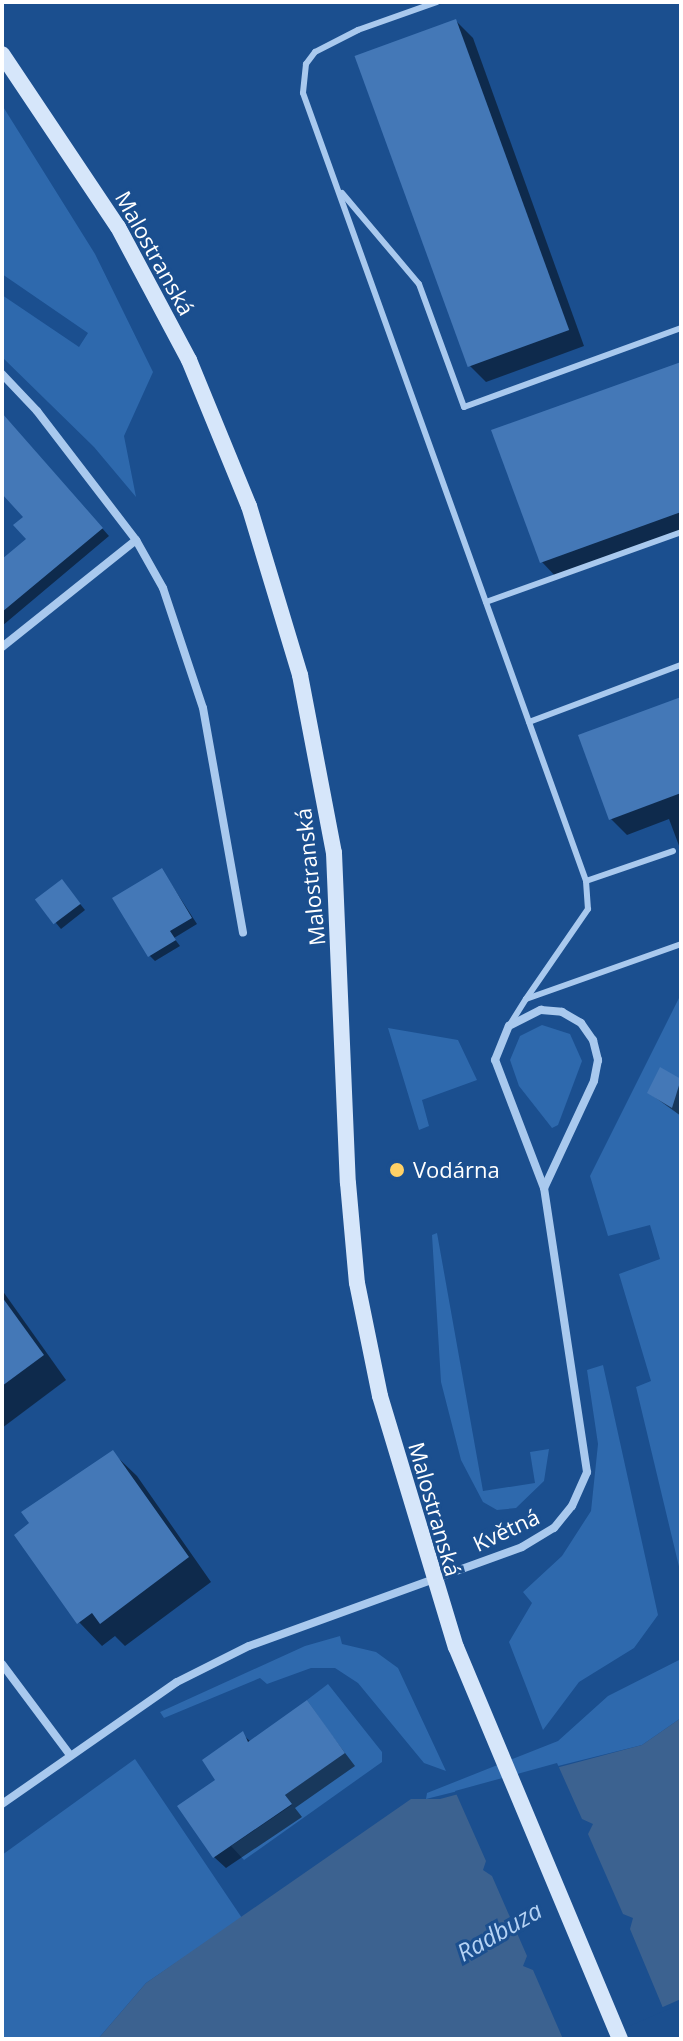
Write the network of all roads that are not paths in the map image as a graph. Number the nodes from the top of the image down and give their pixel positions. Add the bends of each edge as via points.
1 (437, 2) edge
2 (2, 54) edge
3 (337, 187) junction
4 (681, 328) edge
5 (2, 374) edge
6 (681, 532) edge
7 (136, 540) junction
8 (486, 602) junction
9 (2, 647) edge
10 (681, 665) edge
11 (529, 722) junction
12 (673, 851) dead end
13 (586, 881) junction
14 (243, 932) dead end
15 (681, 944) edge
16 (526, 999) junction
17 (509, 1026) junction
18 (544, 1188) junction
19 (433, 1580) junction
20 (2, 1664) edge
21 (70, 1755) junction
22 (2, 1804) edge
23 (620, 2039) edge

1 - 3 lane via 358,30 309,59 303,93
2 - 19 main road, Malostranská via 118,227 189,360 249,506 300,675 334,853 357,1283 380,1396
3 - 4 lane via 419,284 464,407
3 - 8 lane
5 - 7 street
6 - 8 lane
7 - 9 street
7 - 14 street via 163,588 203,708
8 - 11 lane
10 - 11 lane
11 - 13 lane
12 - 13 lane
13 - 16 lane via 588,909
15 - 16 lane
16 - 17 lane
17 - 18 street, Květná via 496,1051 498,1078
17 - 18 street via 541,1010 562,1012 581,1023 598,1060 594,1081
18 - 19 street, Květná via 587,1472 572,1506 554,1528 522,1547
19 - 21 street, Květná via 249,1646 177,1682
19 - 23 main road, Malostranská via 495,1750
20 - 21 street
21 - 22 street, Květná

